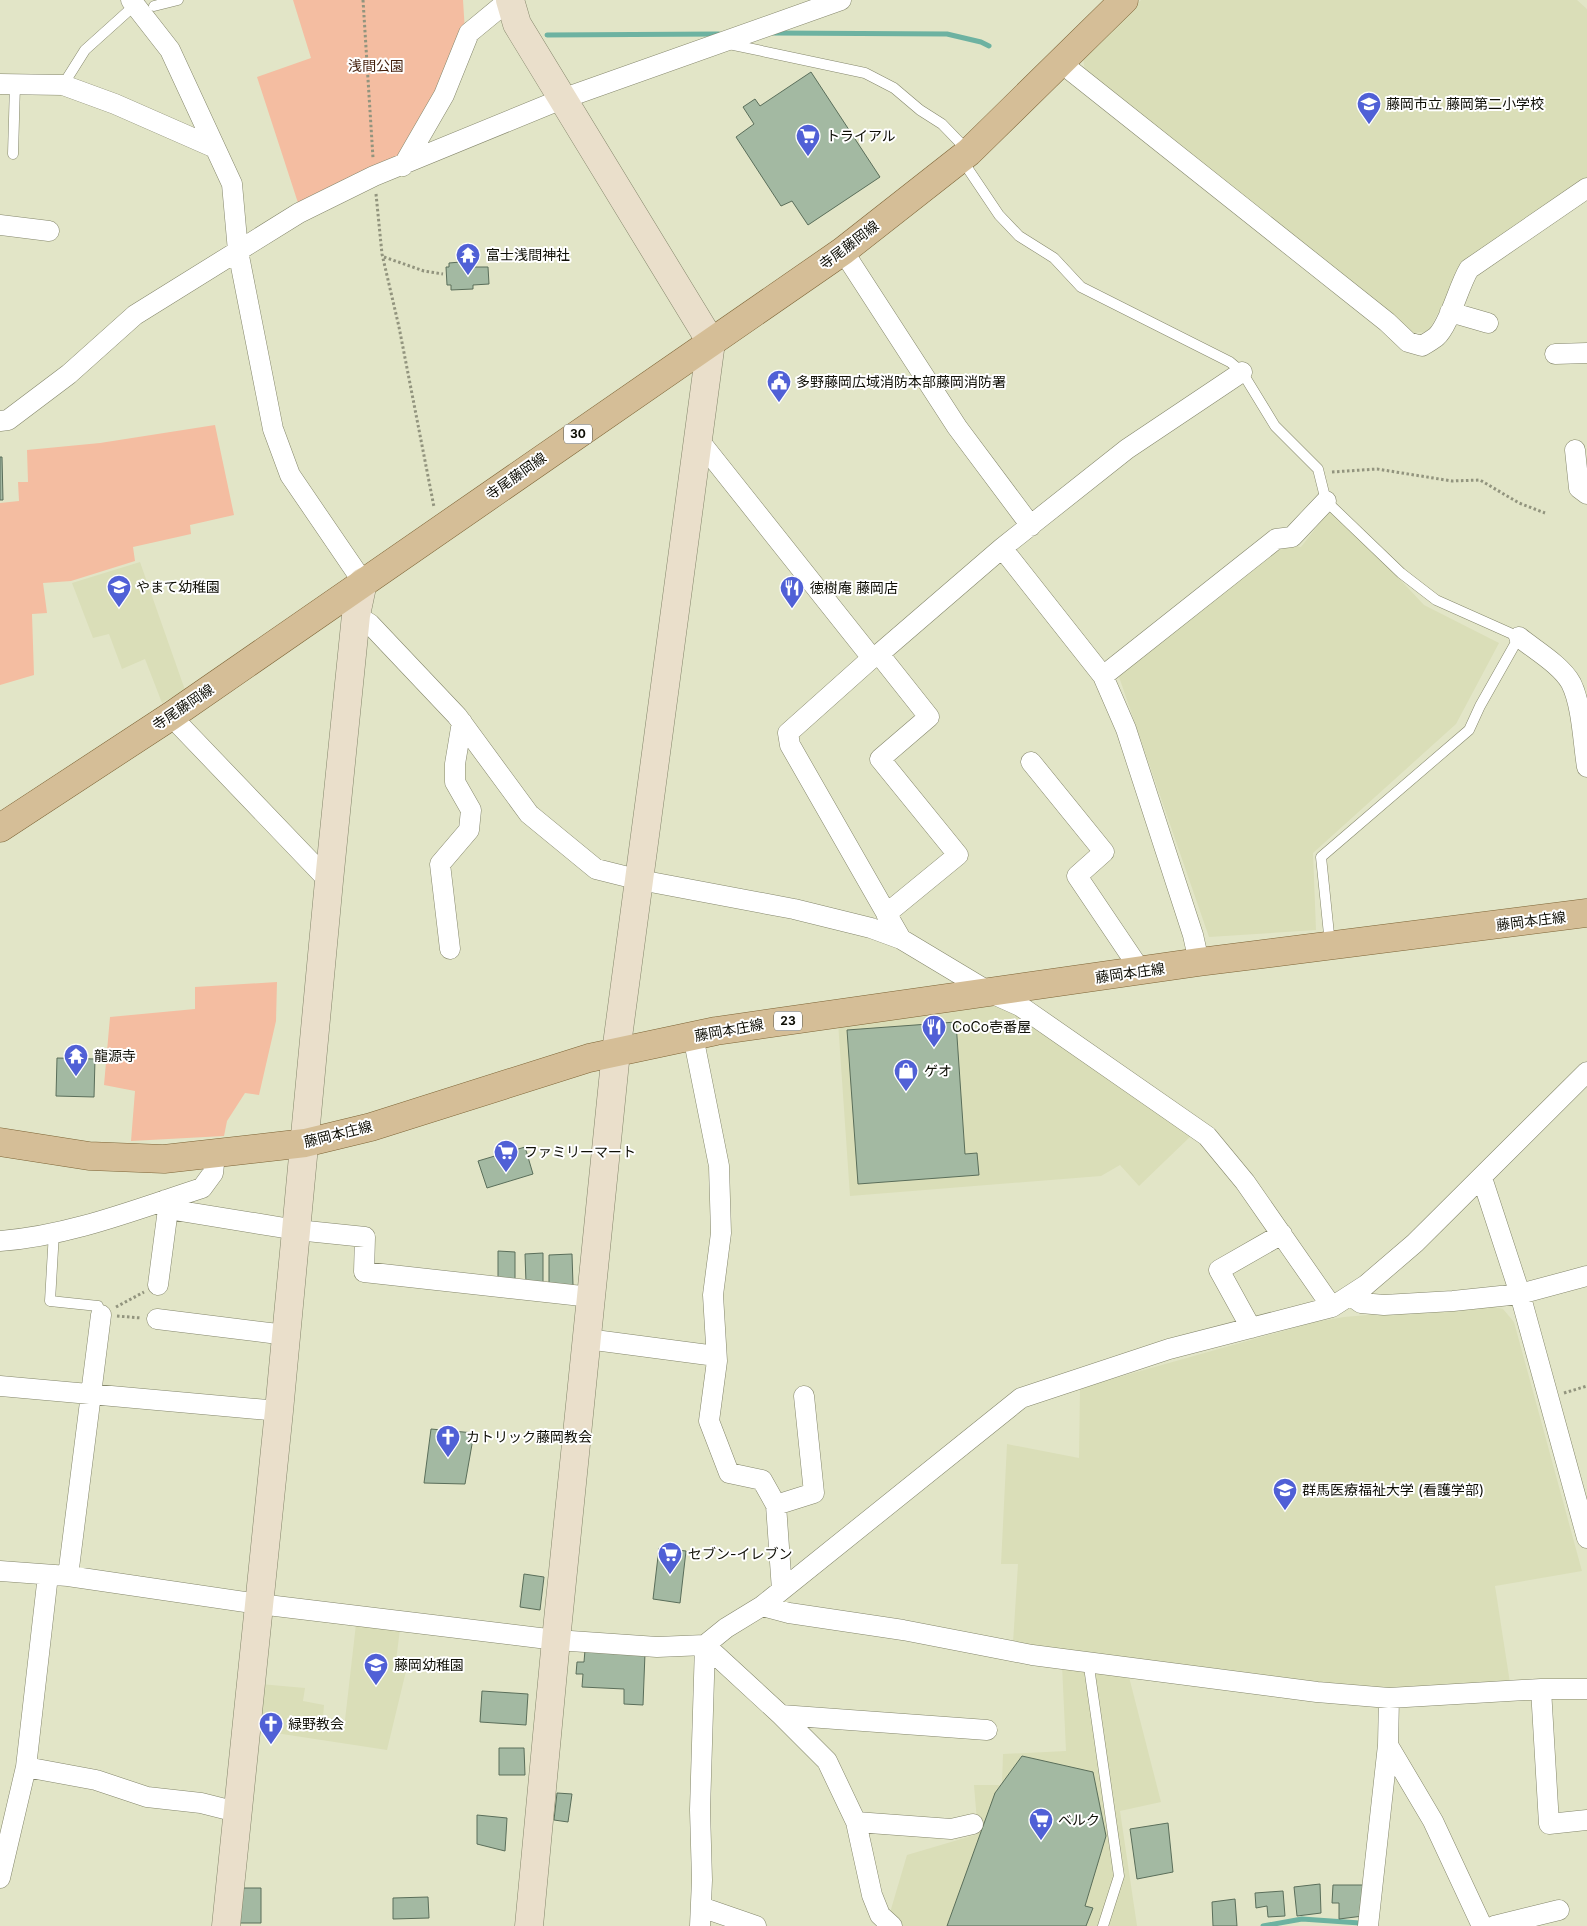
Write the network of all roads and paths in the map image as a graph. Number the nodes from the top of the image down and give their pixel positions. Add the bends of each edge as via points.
1 (178, 0) edge
2 (363, 0) edge
3 (509, 0) edge
4 (841, 0) edge
5 (1124, 0) edge
6 (144, 5) edge
7 (728, 41) junction
8 (1060, 62) junction
9 (8, 84) edge
10 (63, 85) junction
11 (562, 99) junction
12 (214, 147) junction
13 (13, 154) dead end
14 (965, 155) junction
15 (403, 166) junction
16 (374, 176) junction
17 (1587, 188) edge
18 (0, 225) edge
19 (49, 231) dead end
20 (238, 251) junction
21 (843, 251) junction
22 (383, 257) junction
23 (443, 274) dead end
24 (1450, 312) junction
25 (1488, 323) dead end
26 (711, 342) junction
27 (1587, 353) edge
28 (1555, 354) dead end
29 (1242, 372) junction
30 (0, 421) edge
31 (698, 439) junction
32 (1575, 450) dead end
33 (1319, 473) junction
34 (1587, 494) edge
35 (1326, 501) junction
36 (1545, 513) dead end
37 (1031, 526) junction
38 (439, 530) junction
39 (1002, 548) junction
40 (363, 582) junction
41 (356, 614) junction
42 (1519, 637) junction
43 (876, 656) junction
44 (1103, 676) junction
45 (1581, 694) edge
46 (171, 716) junction
47 (462, 722) junction
48 (1031, 762) dead end
49 (1587, 767) edge
50 (0, 828) edge
51 (640, 880) junction
52 (329, 881) junction
53 (886, 914) junction
54 (1587, 914) edge
55 (901, 939) junction
56 (1330, 947) junction
57 (450, 949) dead end
58 (1199, 962) junction
59 (1141, 971) junction
60 (991, 993) junction
61 (693, 1036) junction
62 (616, 1052) junction
63 (1587, 1072) edge
64 (0, 1142) edge
65 (304, 1143) junction
66 (215, 1155) junction
67 (1482, 1178) junction
68 (167, 1204) junction
69 (296, 1230) junction
70 (54, 1232) junction
71 (1282, 1234) junction
72 (0, 1241) edge
73 (1587, 1276) edge
74 (158, 1285) joint
75 (1520, 1294) junction
76 (1351, 1296) junction
77 (591, 1297) junction
78 (1332, 1307) junction
79 (101, 1315) junction
80 (157, 1319) joint
81 (1251, 1328) junction
82 (286, 1335) junction
83 (587, 1339) junction
84 (716, 1356) junction
85 (0, 1386) edge
86 (92, 1394) junction
87 (804, 1396) dead end
88 (279, 1411) junction
89 (776, 1505) junction
90 (1586, 1527) edge
91 (0, 1571) edge
92 (48, 1575) junction
93 (68, 1576) junction
94 (782, 1590) junction
95 (259, 1604) junction
96 (762, 1606) junction
97 (556, 1640) junction
98 (705, 1645) junction
99 (1088, 1660) junction
100 (1541, 1689) junction
101 (1587, 1689) edge
102 (1389, 1698) junction
103 (781, 1715) junction
104 (987, 1730) dead end
105 (1388, 1745) junction
106 (26, 1767) junction
107 (237, 1812) junction
108 (1587, 1820) edge
109 (856, 1822) junction
110 (973, 1824) dead end
111 (0, 1878) edge
112 (1559, 1910) dead end
113 (701, 1916) edge
114 (226, 1926) edge
115 (529, 1926) edge
116 (756, 1926) edge
117 (892, 1926) edge
118 (1103, 1926) edge
119 (1368, 1926) edge
120 (1482, 1926) edge
121 (1494, 1926) edge

1 - 6 lane
2 - 16 path
3 - 11 street via 516,24
3 - 15 street via 469,33 444,95
4 - 7 street
5 - 8 main road, 寺尾藤岡線 / 30
6 - 10 lane via 84,50
6 - 12 street via 170,50
7 - 11 street
7 - 14 lane via 865,73 894,88 942,124
8 - 14 main road, 寺尾藤岡線 / 30
8 - 24 street via 1408,342 1422,346 1437,336
9 - 10 street
9 - 13 lane
10 - 12 street
11 - 15 street
11 - 26 street
12 - 20 street via 232,184
14 - 21 main road, 寺尾藤岡線 / 30
14 - 29 lane via 999,215 1019,236 1054,258 1081,287 1230,362
15 - 16 street
16 - 20 street via 299,213
16 - 22 path
17 - 24 street via 1469,269
18 - 19 street
20 - 30 street via 135,315 70,374 8,420
20 - 40 street via 273,429 290,475
21 - 26 main road, 寺尾藤岡線 / 30
21 - 37 street via 957,427
22 - 23 path
22 - 38 path
24 - 25 street
26 - 31 street
26 - 38 main road, 寺尾藤岡線 / 30
27 - 28 street
29 - 33 lane via 1275,426
29 - 37 street via 1126,449
31 - 43 street
31 - 51 street
32 - 34 street via 1579,488
33 - 35 lane
33 - 36 path via 1377,469 1452,481 1480,480 1518,503
35 - 42 lane via 1401,573 1436,600
35 - 44 street via 1292,536 1276,539
37 - 39 street
38 - 40 main road, 寺尾藤岡線 / 30
39 - 43 street
39 - 44 street
40 - 41 street
40 - 46 main road, 寺尾藤岡線 / 30
41 - 47 street via 370,624
41 - 52 street
42 - 45 street via 1555,666
42 - 56 lane via 1470,730 1321,857
43 - 53 street via 788,733 790,745
43 - 53 street via 929,716 880,759 958,854
44 - 58 street via 1129,738
45 - 49 street
46 - 50 main road, 寺尾藤岡線 / 30
46 - 52 street
47 - 51 street via 529,814 596,869
47 - 57 street via 455,782 471,810 469,830 440,864
48 - 59 street via 1104,852 1077,876
51 - 55 street via 794,909
51 - 62 street
52 - 65 street
53 - 55 street
54 - 56 main road, 藤岡本庄線 / 23
55 - 60 street
56 - 58 main road, 藤岡本庄線 / 23
58 - 59 main road, 藤岡本庄線 / 23
59 - 60 main road, 藤岡本庄線 / 23
60 - 61 main road, 藤岡本庄線 / 23
60 - 71 street via 1020,1006 1207,1136
61 - 62 main road, 藤岡本庄線 / 23
61 - 84 street via 720,1166 721,1233 713,1295
62 - 65 main road, 藤岡本庄線 / 23 via 371,1127
62 - 77 street
63 - 67 street
64 - 66 main road, 藤岡本庄線 / 23 via 89,1156 164,1160
65 - 66 main road, 藤岡本庄線 / 23
65 - 69 street
66 - 68 street via 213,1173 202,1188
67 - 75 street
67 - 76 street via 1415,1243
68 - 69 street
68 - 70 street
68 - 74 street
69 - 77 street via 365,1237 364,1272
69 - 82 street
70 - 72 street
70 - 79 lane via 50,1301 98,1306
71 - 78 street
71 - 81 street via 1219,1270
73 - 75 street
74 - 79 path
75 - 76 street via 1384,1305 1361,1303
75 - 90 street
76 - 78 street
77 - 83 street
78 - 81 street
79 - 80 path
79 - 86 street
80 - 82 street
81 - 94 street via 1169,1349 1021,1398
82 - 88 street
83 - 84 street
83 - 97 street
84 - 89 street via 709,1421 729,1473 762,1480
85 - 86 street
86 - 88 street
86 - 93 street
87 - 89 street via 814,1493
88 - 95 street
89 - 94 street
91 - 92 street
92 - 93 street
92 - 106 street
93 - 95 street
94 - 96 street
95 - 97 street
95 - 107 street
96 - 98 street
96 - 99 street via 1032,1655
97 - 98 street via 657,1647
97 - 115 street
98 - 103 street
98 - 113 street via 700,1810
99 - 102 street via 1317,1692
99 - 118 lane via 1120,1876
100 - 101 street
100 - 102 street
100 - 108 street via 1549,1824
102 - 105 street
103 - 104 street
103 - 109 street via 827,1761
105 - 119 street
105 - 120 street via 1434,1821
106 - 107 street via 96,1780 148,1797 201,1803
106 - 111 street
107 - 114 street
109 - 110 street via 951,1829
109 - 117 street via 872,1895 880,1915
112 - 121 street
113 - 116 street

